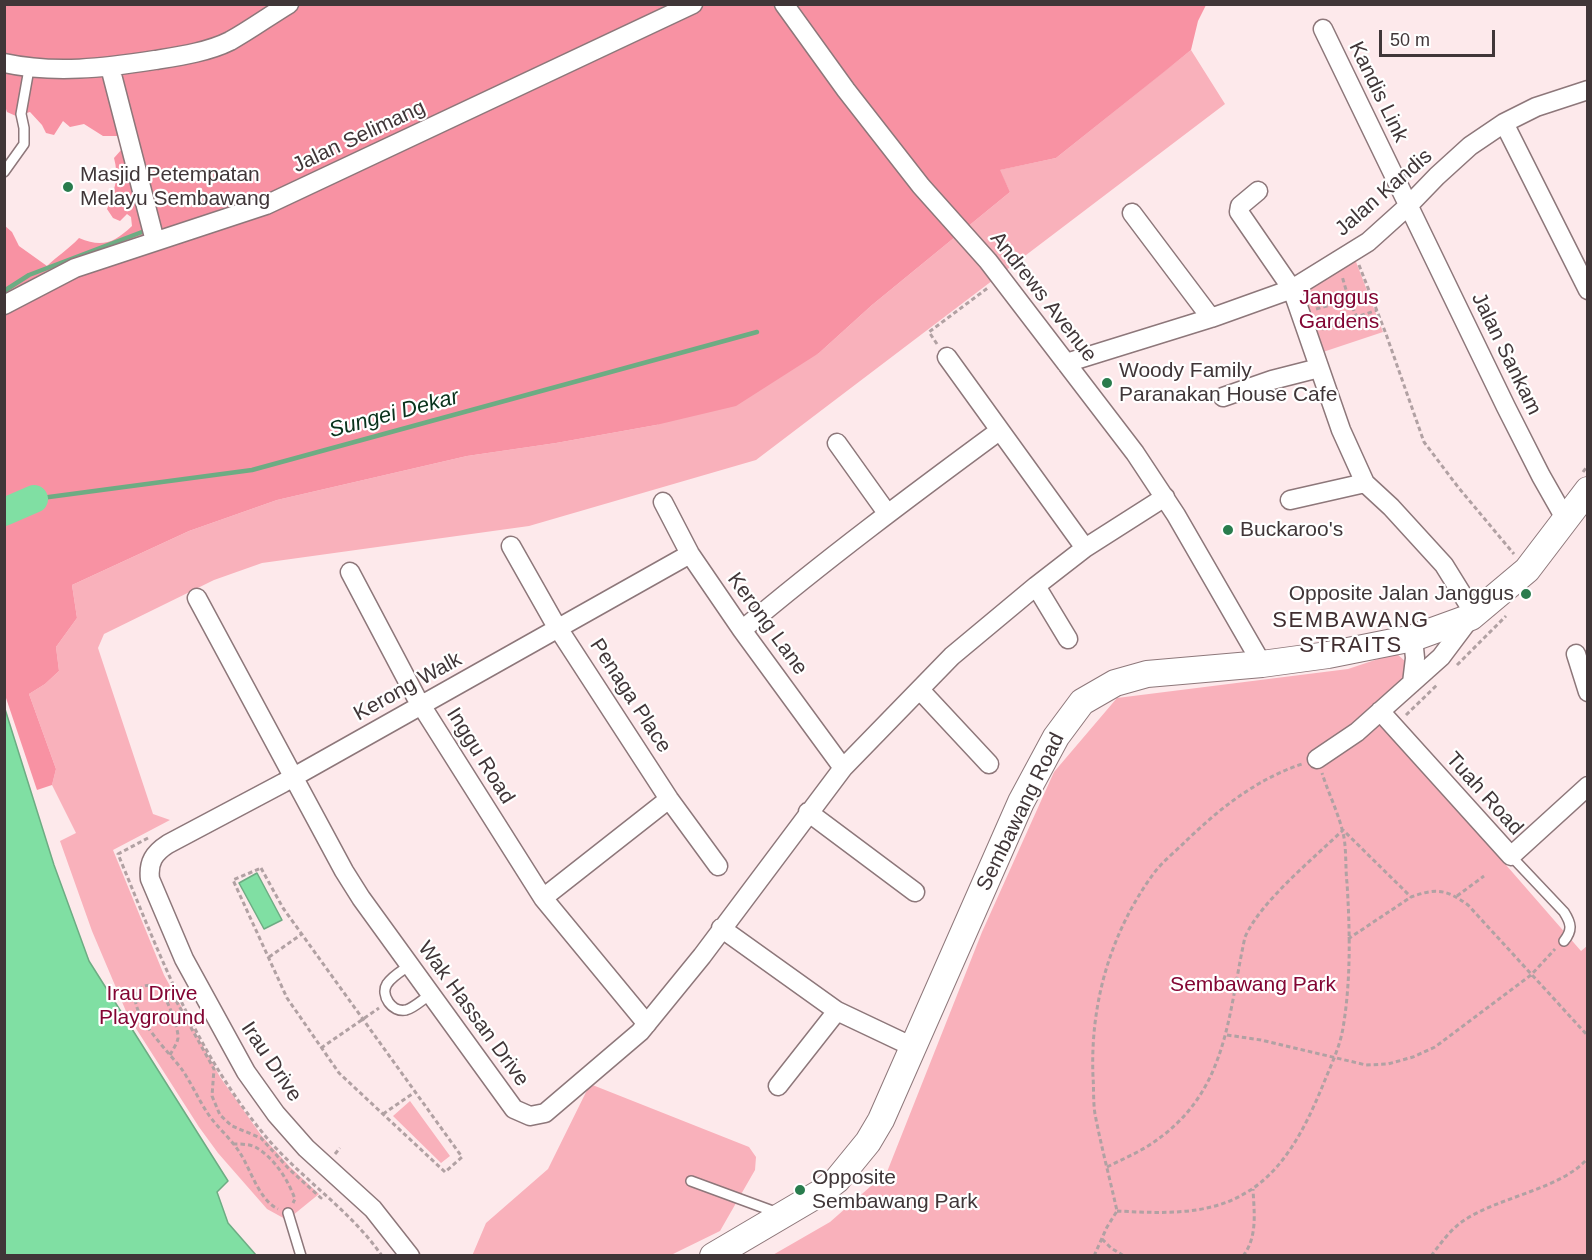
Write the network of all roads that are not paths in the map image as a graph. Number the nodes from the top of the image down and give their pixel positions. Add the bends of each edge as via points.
1 (289, 4) edge
2 (693, 4) edge
3 (784, 4) edge
4 (1323, 29) dead end
5 (4, 63) edge
6 (110, 67) junction
7 (29, 69) junction
8 (1587, 90) edge
9 (1504, 123) junction
10 (4, 172) edge
11 (1258, 191) dead end
12 (1408, 206) junction
13 (1132, 213) dead end
14 (155, 241) junction
15 (1292, 289) junction
16 (1587, 290) edge
17 (4, 305) edge
18 (1211, 318) junction
19 (947, 357) road end
20 (1066, 363) junction
21 (1319, 368) junction
22 (1223, 397) dead end
23 (999, 431) junction
24 (837, 443) dead end
25 (1585, 482) edge
26 (1365, 483) junction
27 (1165, 497) junction
28 (1290, 500) dead end
29 (663, 502) dead end
30 (887, 513) junction
31 (1566, 520) junction
32 (511, 546) dead end
33 (1085, 548) junction
34 (690, 554) junction
35 (350, 572) dead end
36 (1036, 586) junction
37 (197, 598) dead end
38 (1473, 616) junction
39 (558, 628) junction
40 (742, 630) junction
41 (1413, 638) junction
42 (1068, 639) dead end
43 (1576, 654) dead end
44 (1262, 664) junction
45 (1412, 683) junction
46 (920, 690) junction
47 (1587, 692) edge
48 (422, 705) junction
49 (1380, 711) junction
50 (1317, 759) road end
51 (989, 764) dead end
52 (843, 768) junction
53 (294, 777) junction
54 (1587, 786) edge
55 (669, 799) junction
56 (808, 812) junction
57 (1511, 856) junction
58 (151, 860) joint
59 (718, 866) dead end
60 (915, 892) dead end
61 (543, 898) junction
62 (722, 928) junction
63 (1563, 942) road end
64 (410, 965) junction
65 (431, 994) junction
66 (837, 1011) junction
67 (646, 1024) junction
68 (913, 1047) junction
69 (778, 1086) dead end
70 (691, 1181) dead end
71 (288, 1213) road end
72 (783, 1215) junction
73 (301, 1256) edge
74 (410, 1256) edge
75 (713, 1256) edge

1 - 6 street via 229,42 187,55
2 - 14 street, Jalan Selimang via 266,205
3 - 20 street, Andrews Avenue via 921,186 988,261
4 - 12 street, Kandis Link
5 - 7 street
6 - 7 street
6 - 14 street
7 - 10 lane via 21,114 24,144
8 - 9 street, Jalan Kandis via 1536,107
9 - 12 street, Jalan Kandis via 1470,146
9 - 16 street
11 - 15 street via 1239,206 1239,212
12 - 15 street, Jalan Kandis via 1368,242
12 - 31 street, Jalan Sankam
13 - 18 street
14 - 17 street, Jalan Selimang via 75,268
15 - 18 street, Jalan Kandis
15 - 21 street
18 - 20 street, Jalan Kandis
19 - 23 street
20 - 27 street, Andrews Avenue
21 - 22 street
21 - 26 street
23 - 30 street
23 - 33 street
24 - 30 street
25 - 31 street, Sembawang Road
26 - 28 street
26 - 38 street via 1444,565
27 - 33 street, Wak Hassan Drive
27 - 44 street, Andrews Avenue
29 - 34 street, Kerong Lane
30 - 40 street
31 - 38 street, Sembawang Road via 1527,570
32 - 39 street, Penaga Place
33 - 36 street, Wak Hassan Drive
34 - 39 street, Kerong Walk
34 - 40 street, Kerong Lane
35 - 48 street, Inggu Road
36 - 42 street
36 - 46 street, Wak Hassan Drive via 952,656
37 - 53 street, Wak Hassan Drive
38 - 41 street, Sembawang Road
38 - 45 street via 1441,657
39 - 48 street, Kerong Walk
39 - 55 street, Penaga Place
40 - 52 street, Kerong Lane
41 - 44 street, Sembawang Road
41 - 45 street
43 - 47 street
44 - 68 street, Sembawang Road via 1146,674 1115,683 1082,702 1056,736 1021,802
45 - 49 street
46 - 51 street
46 - 52 street, Wak Hassan Drive
48 - 53 street, Kerong Walk
48 - 61 street, Inggu Road
49 - 50 street via 1358,732
49 - 57 street, Tuah Road
52 - 56 street, Wak Hassan Drive
53 - 58 street, Kerong Walk via 168,844
53 - 64 street, Wak Hassan Drive via 355,889
54 - 57 street
55 - 59 street, Penaga Place
55 - 61 street
56 - 60 street
56 - 62 street, Wak Hassan Drive
57 - 63 lane, Tuah Road via 1564,912 1571,929
58 - 74 street, Irau Drive via 150,879 184,959 246,1072 276,1114 373,1209
61 - 67 street, Inggu Road
62 - 66 street
62 - 67 street, Wak Hassan Drive
64 - 65 street, Wak Hassan Drive
64 - 65 lane via 387,984 388,1001 403,1010
65 - 67 street, Wak Hassan Drive via 514,1109 530,1116 545,1113
66 - 68 street
66 - 69 street
68 - 72 street, Sembawang Road via 868,1142 837,1180
70 - 72 lane
71 - 73 lane
72 - 75 street, Sembawang Road

